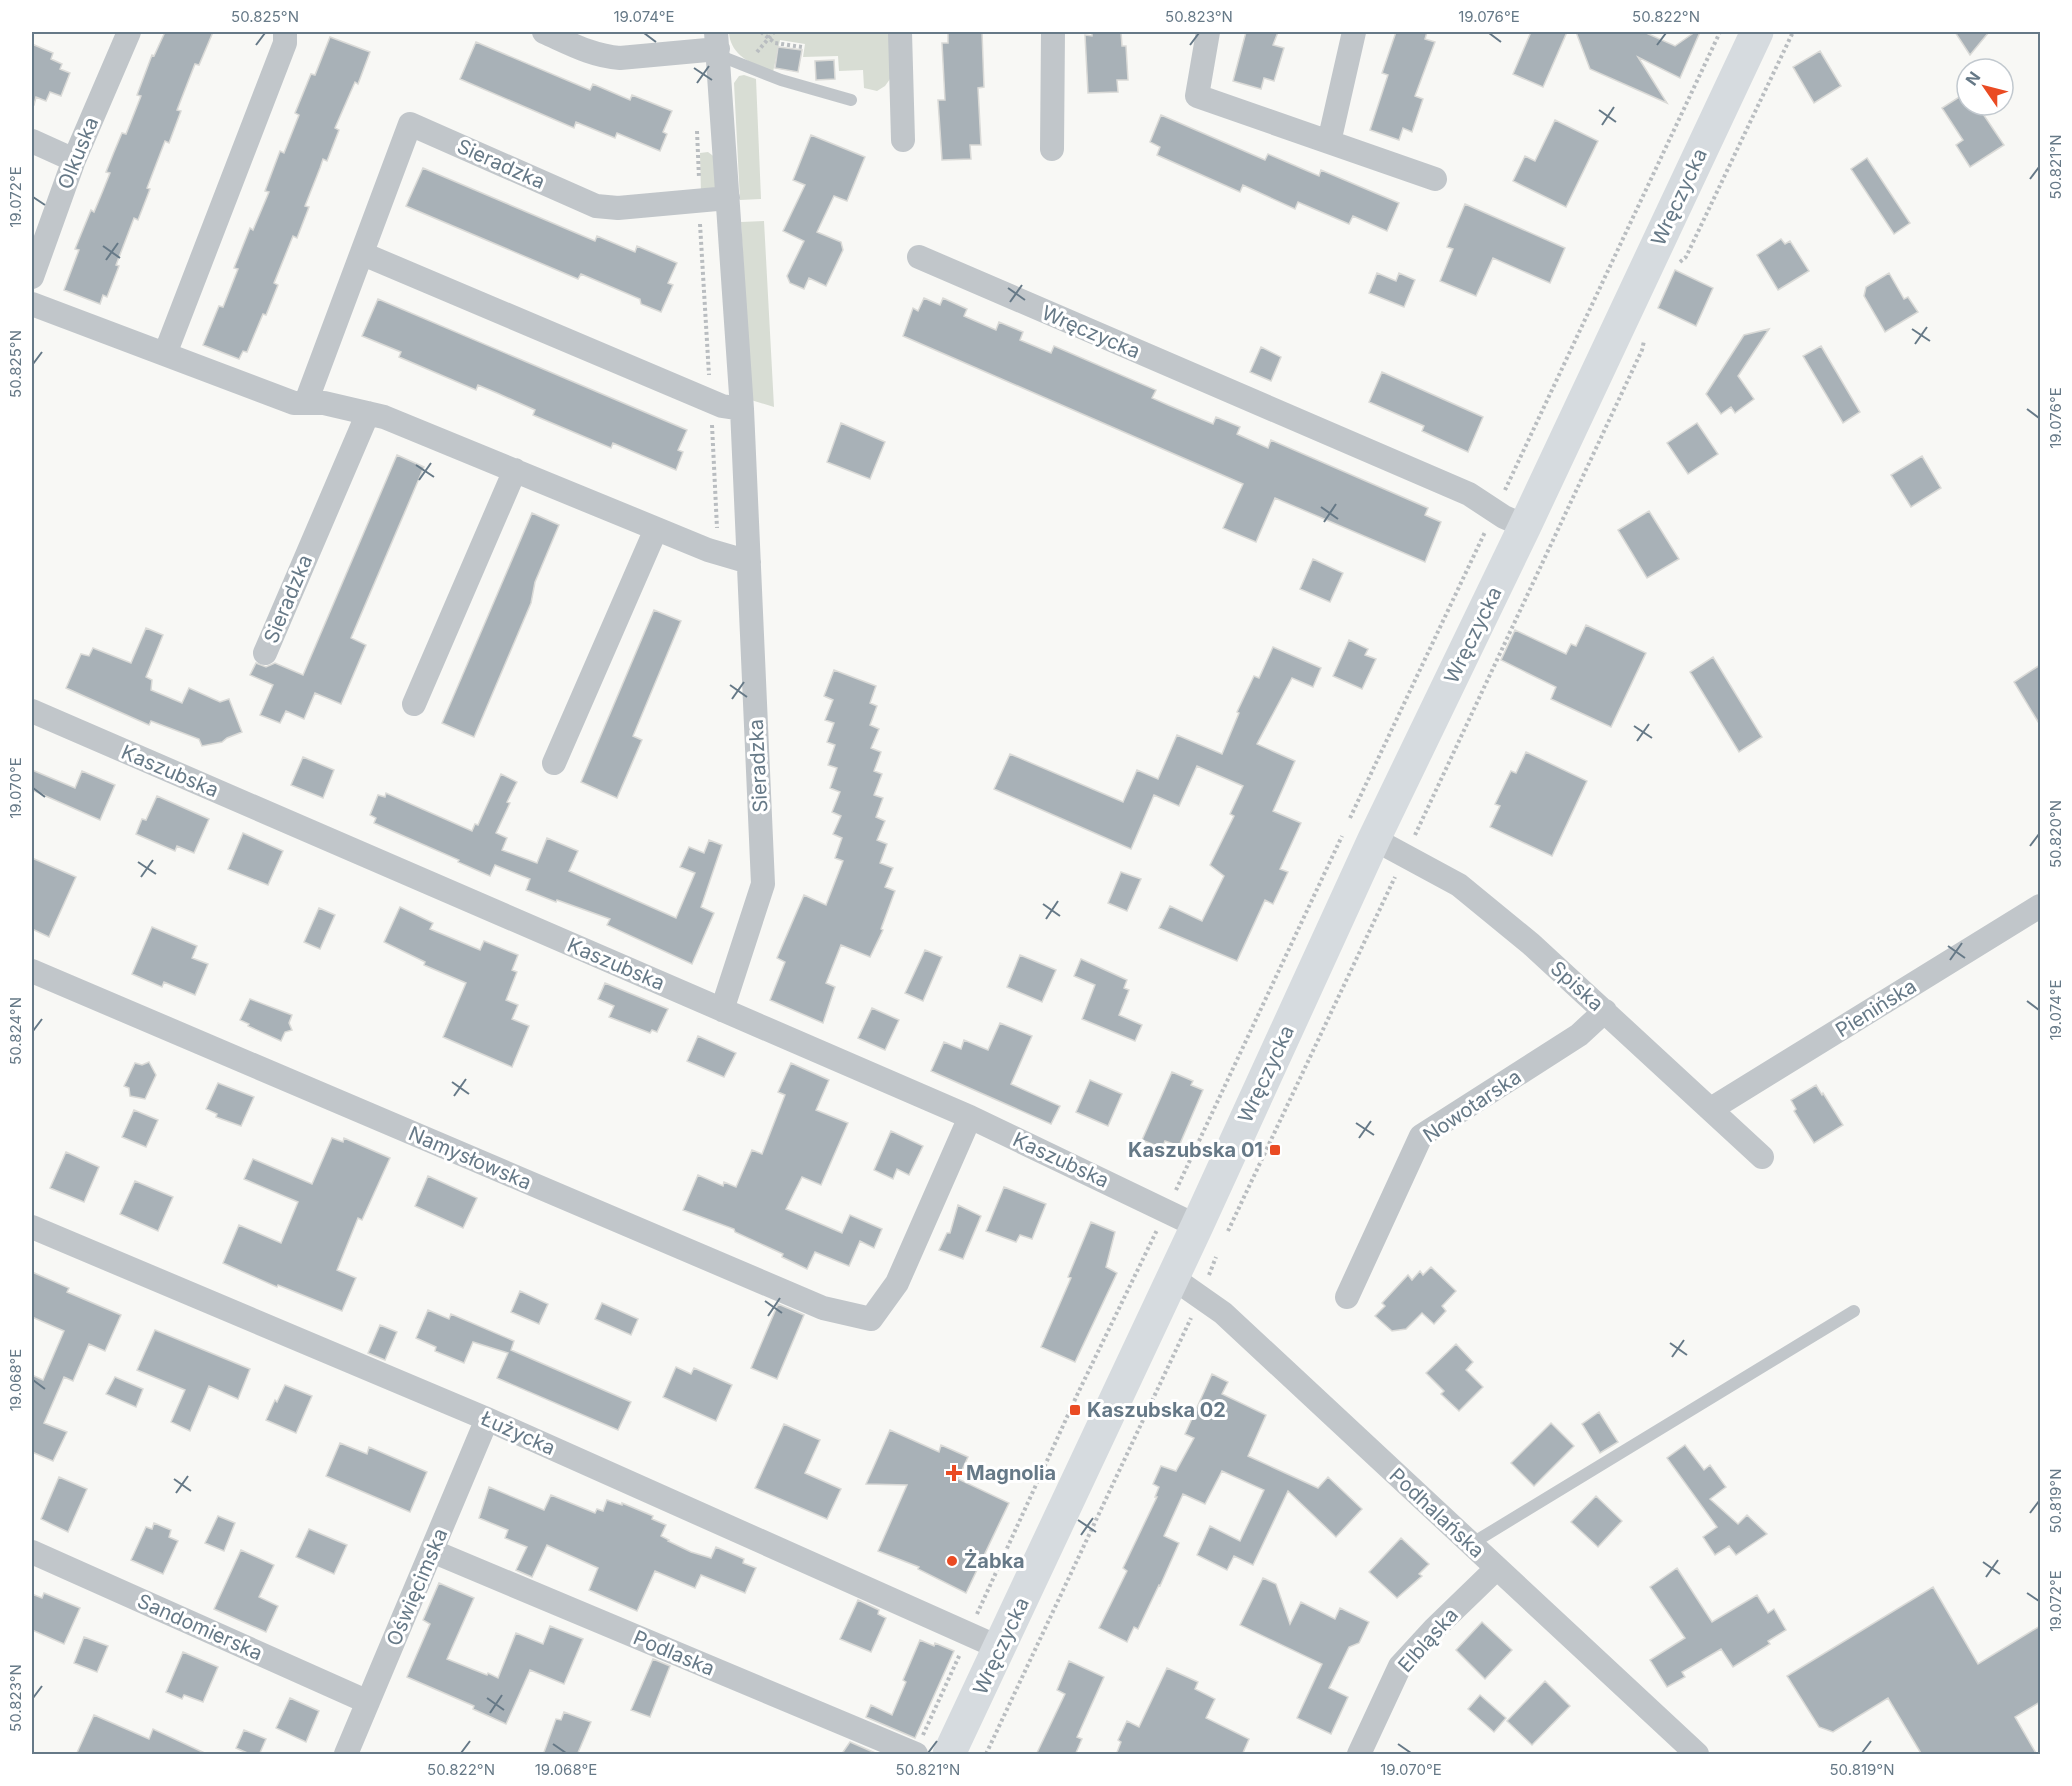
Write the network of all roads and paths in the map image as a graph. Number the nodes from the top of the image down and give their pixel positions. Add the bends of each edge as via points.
1 (129, 32) edge
2 (285, 32) edge
3 (544, 32) edge
4 (761, 32) edge
5 (774, 32) edge
6 (900, 32) edge
7 (1053, 32) edge
8 (1208, 32) edge
9 (1354, 32) edge
10 (1720, 32) edge
11 (1757, 32) edge
12 (1793, 32) edge
13 (768, 38) junction
14 (717, 45) edge
15 (802, 47) dead end
16 (745, 67) junction
17 (851, 100) dead end
18 (697, 125) dead end
19 (903, 140) dead end
20 (32, 141) edge
21 (1329, 142) junction
22 (1052, 149) dead end
23 (74, 160) junction
24 (1435, 179) dead end
25 (728, 198) junction
26 (700, 201) junction
27 (363, 254) junction
28 (919, 258) dead end
29 (1674, 267) dead end
30 (32, 277) edge
31 (32, 304) edge
32 (1645, 332) dead end
33 (165, 354) junction
34 (306, 402) junction
35 (711, 402) junction
36 (742, 408) junction
37 (368, 412) junction
38 (515, 470) junction
39 (1495, 511) junction
40 (1526, 526) junction
41 (656, 528) junction
42 (719, 553) junction
43 (749, 562) junction
44 (265, 653) dead end
45 (414, 704) dead end
46 (32, 711) edge
47 (554, 763) dead end
48 (1356, 831) junction
49 (1413, 838) dead end
50 (2040, 906) edge
51 (32, 970) edge
52 (722, 1010) junction
53 (1605, 1011) junction
54 (1711, 1109) junction
55 (970, 1117) junction
56 (1762, 1156) dead end
57 (1167, 1210) junction
58 (1197, 1226) junction
59 (32, 1227) edge
60 (1173, 1278) junction
61 (1347, 1298) dead end
62 (1854, 1311) dead end
63 (488, 1419) junction
64 (1471, 1544) junction
65 (432, 1551) junction
66 (32, 1552) edge
67 (1497, 1568) junction
68 (976, 1616) dead end
69 (1000, 1648) junction
70 (961, 1652) dead end
71 (368, 1702) junction
72 (919, 1746) edge
73 (346, 1755) edge
74 (950, 1755) edge
75 (1359, 1755) edge
76 (1697, 1755) edge

1 - 23 street, Olkuska
2 - 33 street via 285,43
3 - 14 street via 607,57
4 - 13 path
5 - 13 path
6 - 19 street
7 - 22 street
8 - 21 street via 1197,96
9 - 21 street
10 - 39 path
11 - 40 main road, Wręczycka
12 - 29 path via 1686,257
13 - 15 path via 775,43
13 - 16 path
14 - 16 lane
14 - 25 street, Sieradzka
16 - 17 lane
18 - 26 path
20 - 23 street
21 - 24 street
23 - 30 street, Olkuska
25 - 26 street, Sieradzka
25 - 36 street, Sieradzka
26 - 27 street, Sieradzka via 618,208 596,206 410,124
26 - 35 path
27 - 34 street, Sieradzka
27 - 35 street
28 - 39 street, Wręczycka via 1469,494
31 - 33 street
32 - 49 path via 1642,350
33 - 34 street via 294,403
34 - 37 street
35 - 36 street
35 - 42 path
36 - 43 street, Sieradzka
37 - 38 street
37 - 44 street, Sieradzka
38 - 41 street
38 - 45 street
39 - 40 street, Wręczycka
39 - 48 path
40 - 48 main road, Wręczycka
41 - 42 street
41 - 47 street
42 - 43 street
43 - 52 street, Sieradzka via 763,884
46 - 52 street, Kaszubska
48 - 53 street, Spiska via 1459,885
48 - 57 path
48 - 58 main road, Wręczycka
50 - 54 street, Pienińska
51 - 55 street, Namysłowska via 823,1308 871,1319 897,1283
52 - 55 street, Kaszubska
53 - 54 street, Spiska
53 - 61 street, Nowotarska via 1579,1035 1421,1136
54 - 56 street, Spiska
55 - 57 street, Kaszubska
57 - 58 street, Kaszubska
57 - 68 path
58 - 60 main road, Wręczycka
59 - 63 street, Łużycka
60 - 64 street, Podhalańska via 1223,1313
60 - 69 main road, Wręczycka
62 - 64 lane
63 - 65 street, Oświęcimska
63 - 69 street, Łużycka
64 - 67 street, Podhalańska
65 - 71 street, Oświęcimska
65 - 72 street, Podlaska
66 - 71 street, Sandomierska
67 - 75 street, Elbląska via 1400,1666
67 - 76 street, Podhalańska
69 - 74 main road, Wręczycka
70 - 72 path
71 - 73 street, Oświęcimska

